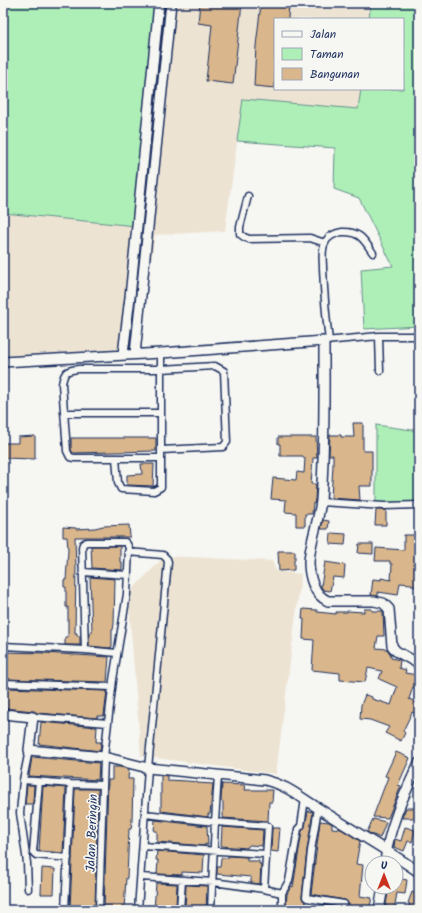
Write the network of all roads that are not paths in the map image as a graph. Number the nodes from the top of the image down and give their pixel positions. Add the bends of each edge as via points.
1 (159, 3) edge
2 (171, 3) edge
3 (140, 189) junction
4 (152, 190) junction
5 (248, 196) dead end
6 (325, 243) junction
7 (373, 253) dead end
8 (379, 336) junction
9 (419, 336) edge
10 (326, 341) junction
11 (161, 353) junction
12 (123, 354) junction
13 (135, 354) junction
14 (3, 362) edge
15 (161, 369) junction
16 (380, 370) dead end
17 (161, 413) junction
18 (64, 414) junction
19 (161, 450) junction
20 (116, 458) junction
21 (161, 458) junction
22 (321, 502) junction
23 (419, 505) edge
24 (128, 552) junction
25 (83, 572) junction
26 (128, 575) junction
27 (3, 646) edge
28 (85, 650) junction
29 (117, 653) junction
30 (419, 663) edge
31 (3, 683) edge
32 (112, 687) junction
33 (3, 714) edge
34 (33, 717) junction
35 (108, 723) junction
36 (29, 750) junction
37 (104, 757) junction
38 (419, 763) edge
39 (148, 768) junction
40 (218, 775) junction
41 (23, 780) junction
42 (39, 781) junction
43 (71, 784) junction
44 (103, 785) junction
45 (305, 799) junction
46 (318, 808) junction
47 (145, 814) junction
48 (215, 822) junction
49 (143, 846) junction
50 (386, 850) junction
51 (214, 851) junction
52 (266, 854) junction
53 (386, 855) edge
54 (68, 858) junction
55 (419, 872) edge
56 (141, 877) junction
57 (182, 880) junction
58 (213, 882) junction
59 (28, 888) dead end
60 (264, 889) junction
61 (282, 893) junction
62 (382, 895) edge
63 (344, 904) dead end
64 (65, 910) edge
65 (99, 910) edge
66 (138, 910) edge
67 (180, 910) edge
68 (211, 910) edge
69 (282, 910) edge
70 (380, 910) edge

1 - 3 street
2 - 4 street
3 - 4 street
3 - 12 street
4 - 13 street
5 - 6 street via 240,227 240,234 244,237 310,238
6 - 7 street via 332,234 349,232 362,237
6 - 10 street via 323,255
8 - 9 street
8 - 10 street
8 - 16 street
10 - 11 street
10 - 22 street
11 - 13 street
11 - 15 street
12 - 13 street
12 - 14 street
15 - 17 street
15 - 18 street via 66,372 62,384
15 - 19 street via 215,366 224,371 227,442 223,447
17 - 18 street
17 - 19 street
18 - 20 street via 67,451 70,457
19 - 21 street
20 - 21 street
20 - 21 street via 118,484 121,489 154,492 161,487
22 - 23 street via 384,506
22 - 30 street via 309,563 312,580 318,593 328,601 383,603 389,608 392,646 396,652
24 - 25 street via 125,542 86,542 82,547
24 - 26 street, Jalan Beringin
24 - 39 street via 163,555 168,562
25 - 26 street
25 - 28 street
26 - 29 street, Jalan Beringin
27 - 28 street
28 - 29 street
29 - 32 street, Jalan Beringin
31 - 32 street
32 - 35 street, Jalan Beringin
33 - 34 street
34 - 35 street
34 - 36 street
35 - 37 street, Jalan Beringin
36 - 37 street
36 - 41 street
37 - 39 street
37 - 44 street, Jalan Beringin
38 - 50 street via 402,801
39 - 40 street
39 - 47 street
40 - 45 street via 278,783
40 - 48 street
41 - 42 street
41 - 59 street via 20,813
42 - 43 street
42 - 54 street via 33,852 36,856
43 - 44 street
43 - 54 street
44 - 65 street, Jalan Beringin
45 - 46 street
45 - 61 street via 289,881
46 - 50 street
46 - 63 street via 306,895 307,898
47 - 48 street
47 - 49 street
48 - 51 street
48 - 52 street via 268,826
49 - 51 street
49 - 56 street
50 - 53 street
50 - 55 street
51 - 52 street
51 - 58 street
52 - 60 street
54 - 64 street
56 - 57 street
56 - 66 street
57 - 58 street
57 - 67 street
58 - 60 street
58 - 68 street
60 - 61 street
61 - 69 street
62 - 70 street

